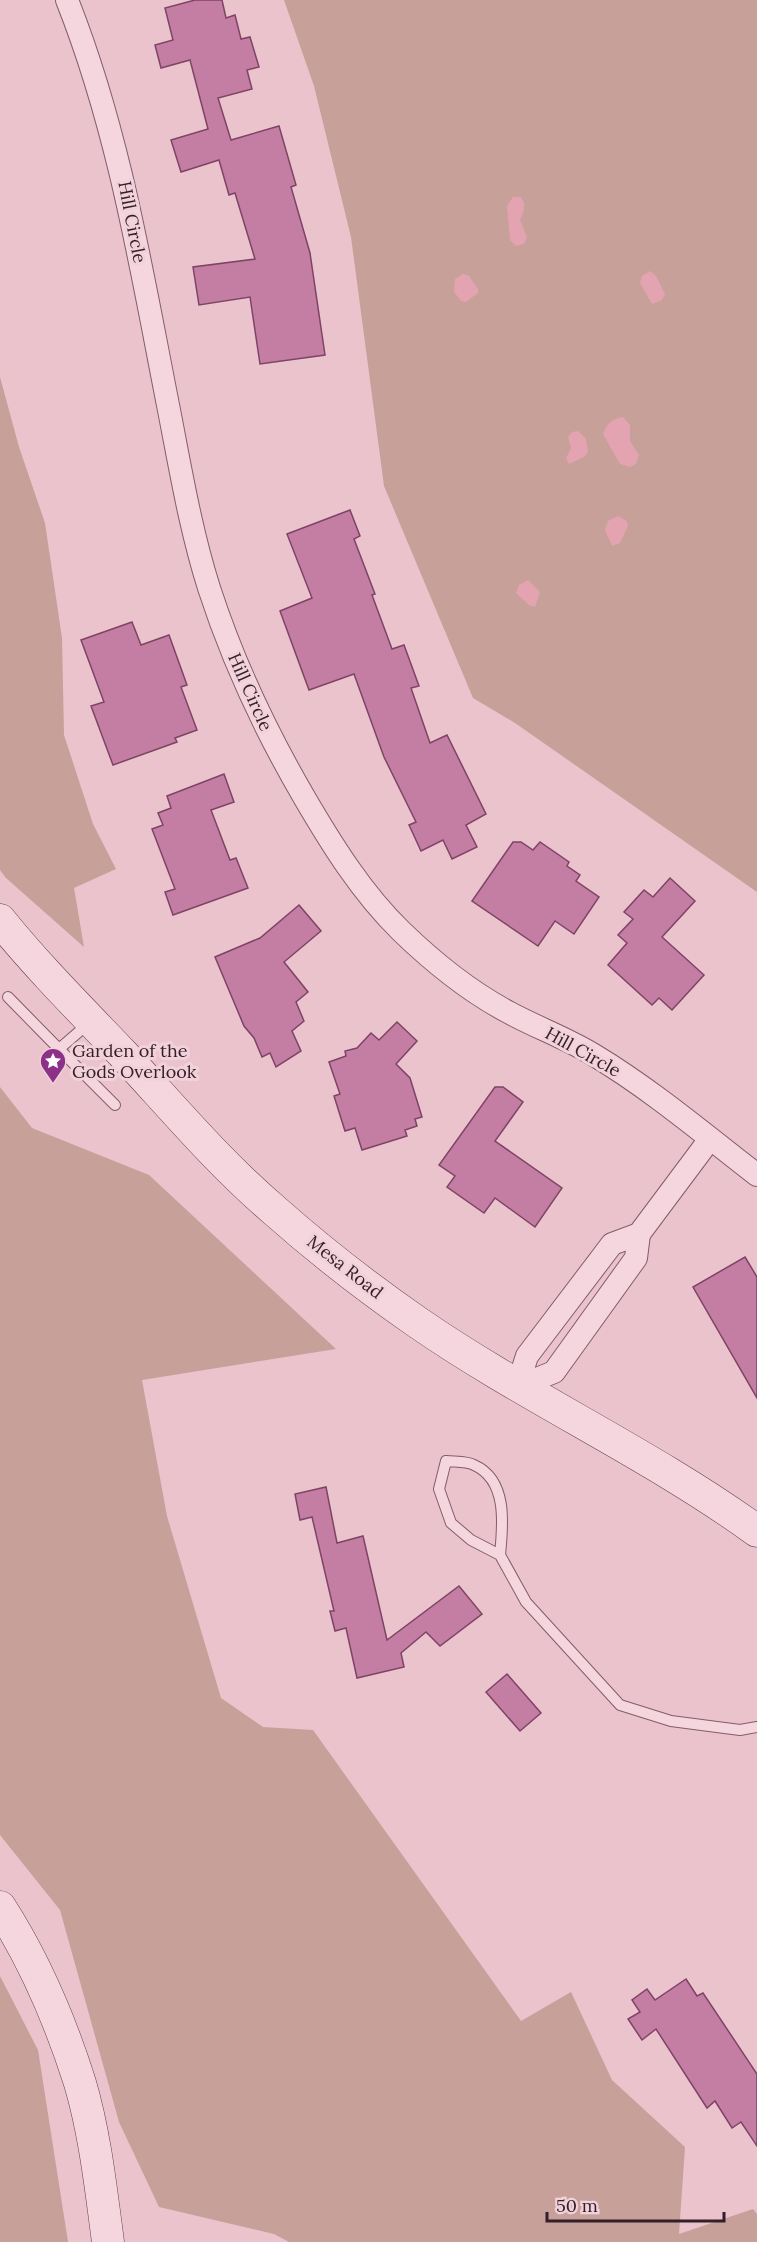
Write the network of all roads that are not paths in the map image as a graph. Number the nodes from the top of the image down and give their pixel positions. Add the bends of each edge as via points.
1 (67, 0) edge
2 (0, 920) edge
3 (8, 997) dead end
4 (91, 1021) junction
5 (59, 1049) junction
6 (115, 1105) dead end
7 (710, 1138) junction
8 (757, 1175) edge
9 (639, 1234) junction
10 (572, 1296) junction
11 (597, 1314) junction
12 (517, 1387) junction
13 (757, 1531) edge
14 (500, 1555) junction
15 (757, 1727) edge
16 (0, 1907) edge
17 (108, 2242) edge

1 - 7 street, Hill Circle via 95,76 122,172 185,494 208,585 256,710 288,769 364,890 433,961 511,1014 592,1054
2 - 4 main road, Mesa Road
3 - 5 lane
4 - 5 lane
4 - 12 main road, Mesa Road via 273,1210 416,1321
5 - 6 lane
7 - 8 street, Hill Circle
7 - 9 street
9 - 10 street via 612,1244
9 - 11 street via 636,1258
10 - 11 street
10 - 12 street via 527,1356
11 - 12 street via 554,1372
12 - 13 main road, Mesa Road via 675,1478
14 - 14 lane via 471,1540 451,1523 439,1489 446,1461 473,1464 484,1471 502,1498
14 - 15 lane via 526,1602 620,1705 671,1721 740,1730
16 - 17 main road via 36,1972 80,2084

